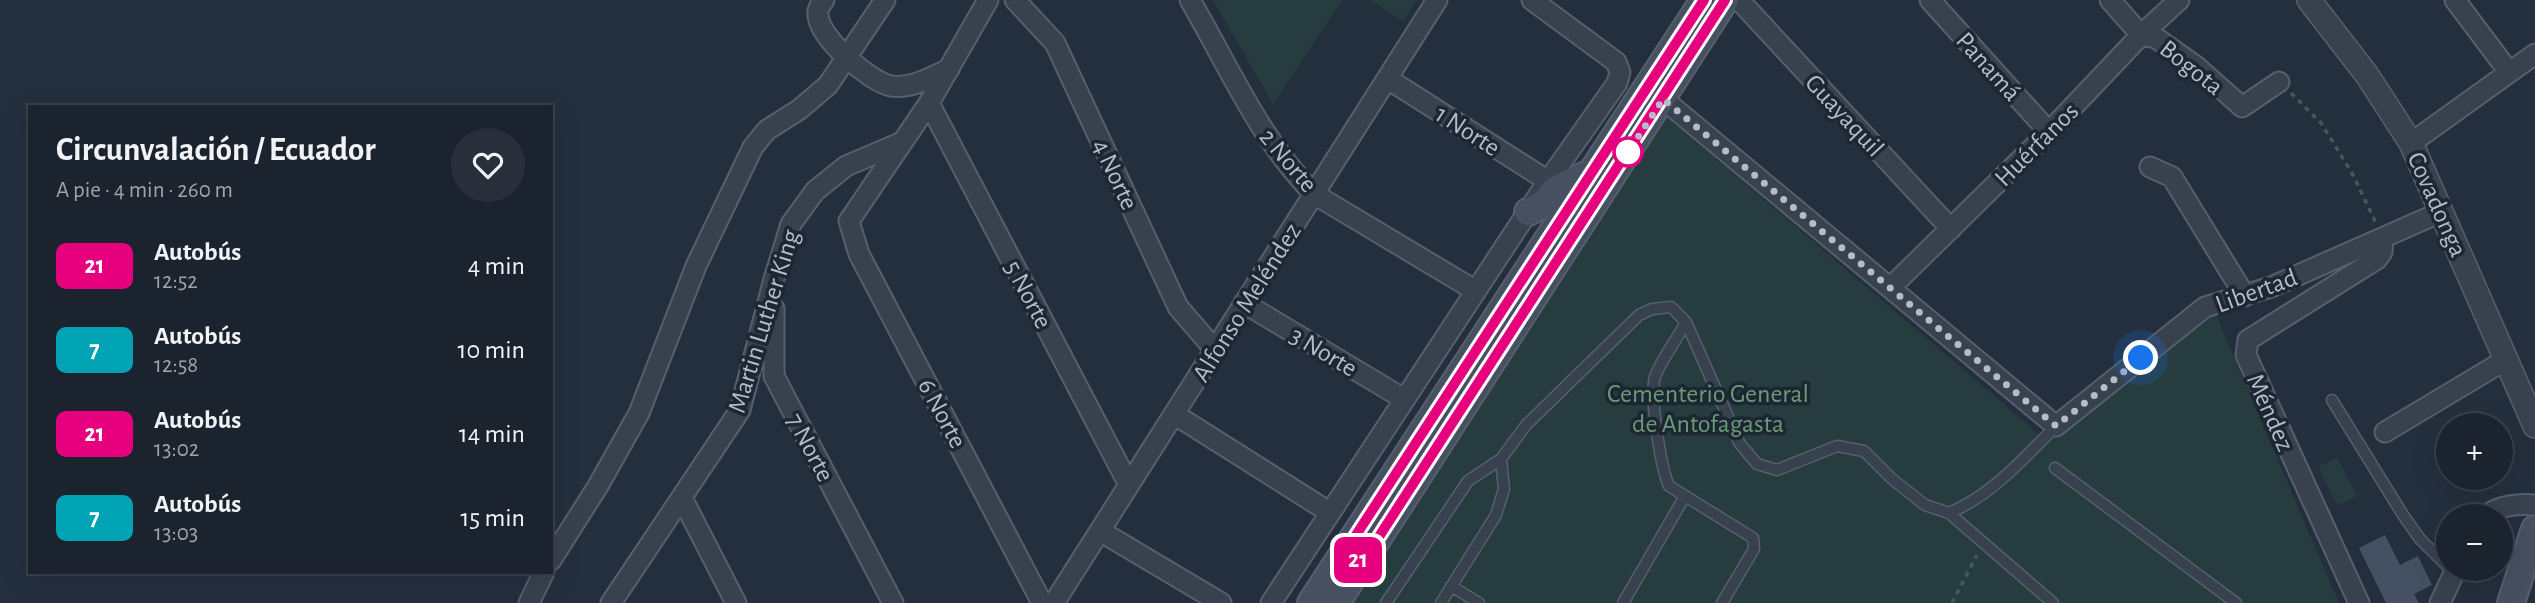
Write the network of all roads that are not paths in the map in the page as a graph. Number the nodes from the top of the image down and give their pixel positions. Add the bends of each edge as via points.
1 (824, 0) edge
2 (885, 0) edge
3 (988, 0) edge
4 (1015, 0) edge
5 (1190, 0) edge
6 (1437, 0) edge
7 (1532, 0) edge
8 (1704, 0) edge
9 (1725, 0) edge
10 (1739, 0) edge
11 (1930, 0) edge
12 (2110, 0) edge
13 (2179, 0) edge
14 (2309, 0) edge
15 (2455, 0) edge
16 (2141, 35) junction
17 (2535, 54) edge
18 (846, 56) junction
19 (949, 69) junction
20 (2509, 72) junction
21 (1388, 79) junction
22 (2279, 82) road end
23 (1655, 93) junction
24 (929, 103) junction
25 (2049, 132) junction
26 (900, 143) junction
27 (2411, 143) junction
28 (2150, 167) dead end
29 (1594, 171) junction
30 (1548, 181) junction
31 (1314, 194) junction
32 (1528, 212) junction
33 (2441, 212) junction
34 (1951, 229) junction
35 (2383, 238) junction
36 (774, 279) junction
37 (1891, 287) junction
38 (1476, 291) junction
39 (2245, 296) junction
40 (1244, 303) junction
41 (1686, 322) junction
42 (1215, 350) junction
43 (2507, 359) junction
44 (1404, 399) junction
45 (2332, 400) dead end
46 (1174, 414) junction
47 (2056, 426) junction
48 (2535, 426) edge
49 (2385, 432) dead end
50 (1502, 458) junction
51 (2055, 468) dead end
52 (1129, 485) junction
53 (1685, 496) junction
54 (682, 498) junction
55 (2535, 505) edge
56 (2513, 506) edge
57 (1329, 512) junction
58 (1949, 513) junction
59 (2535, 529) edge
60 (1100, 531) junction
61 (1316, 533) junction
62 (2436, 556) edge
63 (553, 557) edge
64 (1353, 557) junction
65 (543, 574) edge
66 (2448, 581) edge
67 (1451, 586) junction
68 (528, 603) edge
69 (611, 603) edge
70 (736, 603) edge
71 (893, 603) edge
72 (1042, 603) edge
73 (1054, 603) edge
74 (1221, 603) edge
75 (1271, 603) edge
76 (1311, 603) edge
77 (1336, 603) edge
78 (1386, 603) edge
79 (1441, 603) edge
80 (1479, 603) edge
81 (1623, 603) edge
82 (1722, 603) edge
83 (2053, 603) edge
84 (2236, 603) edge
85 (2358, 603) edge
86 (2440, 603) edge
87 (2511, 603) edge

1 - 18 street via 817,16
2 - 18 street
3 - 19 street
4 - 42 street, 4 Norte via 1055,43 1178,307
5 - 31 street, 2 Norte via 1268,139
6 - 21 street, Alfonso Meléndez
7 - 30 street via 1616,62 1620,72 1617,83
8 - 23 main road
9 - 23 main road
10 - 34 street, Guayaquil
11 - 25 street, Panamá
12 - 16 street, Bogota
13 - 16 street, Huérfanos
14 - 27 street, Covadonga via 2367,75
15 - 20 street
16 - 22 street, Bogota via 2156,38 2197,67 2242,107
16 - 25 street, Huérfanos
17 - 20 street
18 - 19 street via 879,83 895,86 913,85
18 - 63 street via 828,85 752,147 696,266 639,413
19 - 24 street
20 - 27 street
21 - 30 street, 1 Norte
21 - 31 street, Alfonso Meléndez
23 - 29 main road
23 - 37 street
23 - 64 main road
24 - 26 street
24 - 52 street, 5 Norte
25 - 34 street, Huérfanos
26 - 36 street, Martin Luther King via 846,166 815,191 791,224
26 - 72 street, 6 Norte via 849,221 859,254
27 - 33 street, Covadonga
28 - 39 street via 2172,177
29 - 32 main road via 1555,190
29 - 64 main road
30 - 32 street
31 - 38 street, 2 Norte
31 - 40 street, Alfonso Meléndez
32 - 38 street
33 - 35 street, Libertad
33 - 43 street, Covadonga
34 - 37 street, Huérfanos
35 - 39 street, Libertad
35 - 85 street, Méndez via 2377,259 2248,340 2245,349
36 - 54 street, Martin Luther King via 740,411
36 - 71 street, 7 Norte via 774,376
37 - 47 street
38 - 44 street
39 - 47 street, Libertad via 2205,307
40 - 42 street, Alfonso Meléndez
40 - 44 street, 3 Norte
41 - 50 lane via 1671,307 1639,315 1526,425
41 - 53 lane via 1655,375 1653,396 1665,477 1669,486
41 - 58 lane via 1741,444 1757,464 1777,470 1837,446 1864,451 1924,505
42 - 46 street, Alfonso Meléndez
43 - 48 street, Covadonga
43 - 49 street
44 - 57 street
45 - 62 lane via 2414,531
46 - 52 street, Alfonso Meléndez
46 - 57 street
47 - 58 lane via 1999,482 1971,504
50 - 67 lane via 1504,489 1496,515
50 - 78 lane via 1468,481
51 - 84 lane
52 - 60 street, Alfonso Meléndez
53 - 81 lane
53 - 82 lane via 1755,543
54 - 69 street, Martin Luther King
54 - 70 street
55 - 56 street
57 - 61 street
58 - 83 lane
59 - 87 main road
60 - 73 street, Alfonso Meléndez
60 - 74 street
61 - 64 street
61 - 75 street
64 - 76 main road
64 - 77 main road
65 - 68 street
66 - 86 street
67 - 79 lane
67 - 80 lane

